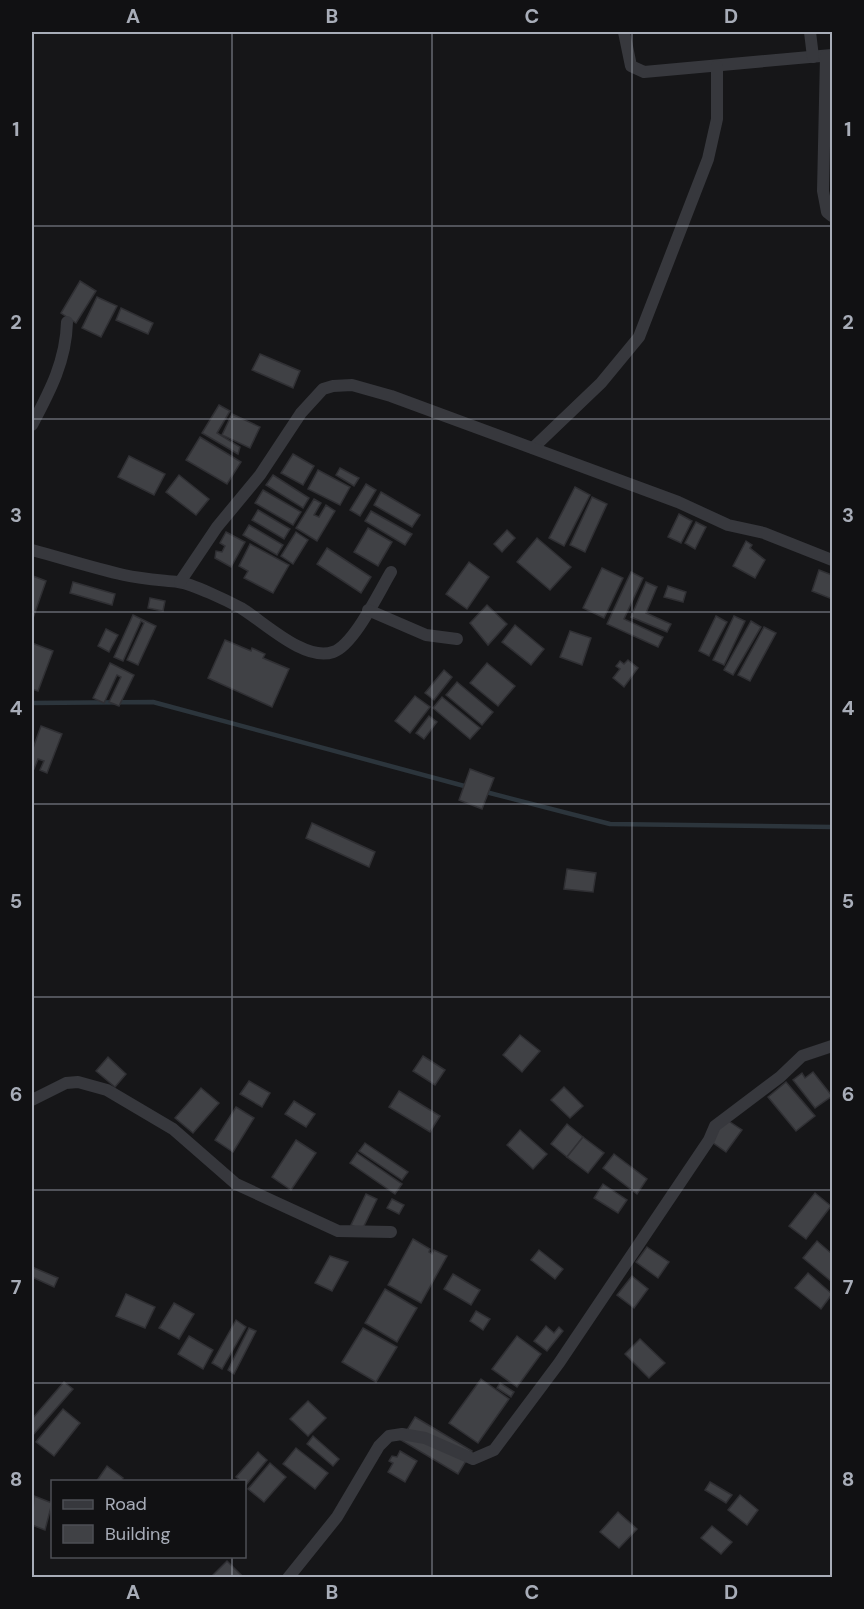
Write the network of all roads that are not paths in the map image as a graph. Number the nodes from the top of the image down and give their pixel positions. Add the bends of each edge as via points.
1 (624, 32) edge
2 (810, 32) edge
3 (824, 56) edge
4 (717, 66) junction
5 (832, 216) edge
6 (67, 322) dead end
7 (32, 425) edge
8 (533, 448) junction
9 (32, 550) edge
10 (832, 560) edge
11 (391, 572) dead end
12 (180, 582) junction
13 (368, 610) junction
14 (457, 639) dead end
15 (832, 1046) edge
16 (32, 1100) edge
17 (391, 1232) dead end
18 (288, 1578) edge

1 - 4 street via 632,66 644,72
2 - 3 street
3 - 4 street
3 - 5 street via 823,191
4 - 8 street via 717,118 708,159 639,337 601,383
6 - 7 street via 66,346 54,384
8 - 10 street via 678,502 728,525 765,533
8 - 12 street via 352,385 323,389 301,413
9 - 12 street via 161,583
11 - 13 street
12 - 13 street via 240,608 310,652 323,654 347,644
13 - 14 street via 426,636
15 - 18 street via 802,1056 715,1126 566,1354 494,1450 473,1459 425,1438 389,1436 379,1446 337,1517
16 - 17 street via 66,1083 78,1082 107,1090 173,1129 236,1184 338,1231

